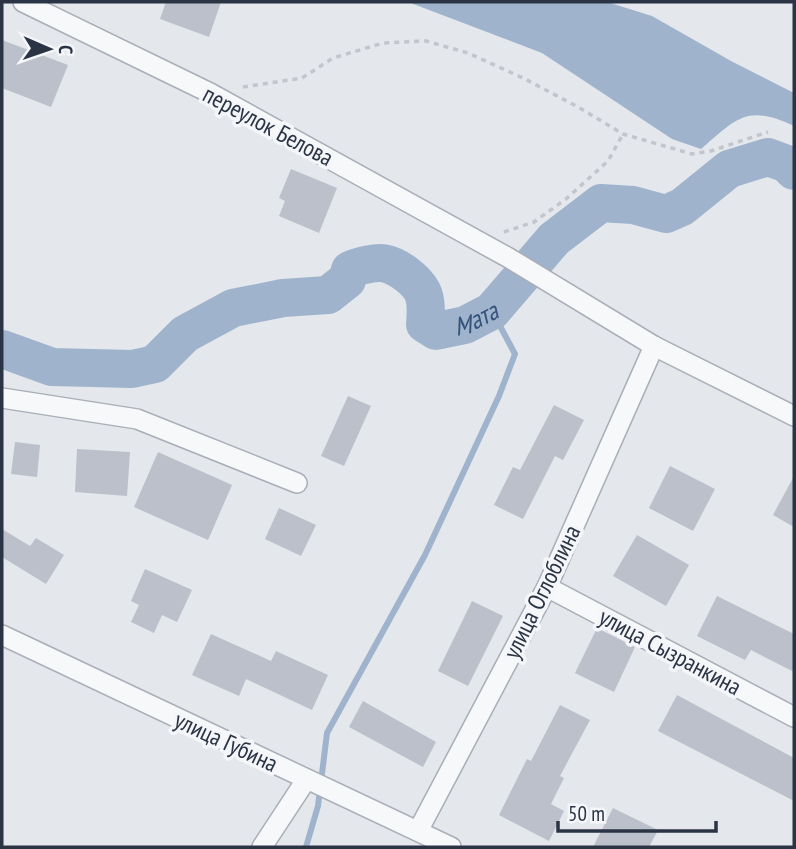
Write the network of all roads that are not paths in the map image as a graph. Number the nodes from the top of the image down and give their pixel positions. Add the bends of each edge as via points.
1 (23, 2) edge
2 (654, 346) junction
3 (2, 398) edge
4 (794, 416) edge
5 (297, 483) dead end
6 (547, 587) junction
7 (2, 635) edge
8 (794, 717) edge
9 (306, 780) junction
10 (418, 831) junction
11 (261, 847) edge
12 (451, 847) edge

1 - 2 street, переулок Белова via 210,93 509,258
2 - 4 street
2 - 6 street, улица Оглоблина
3 - 5 street via 137,419
6 - 8 street, улица Сызранкина
6 - 10 street, улица Оглоблина
7 - 9 street, улица Губина
9 - 10 street, улица Губина
9 - 11 street
10 - 12 street, улица Губина

